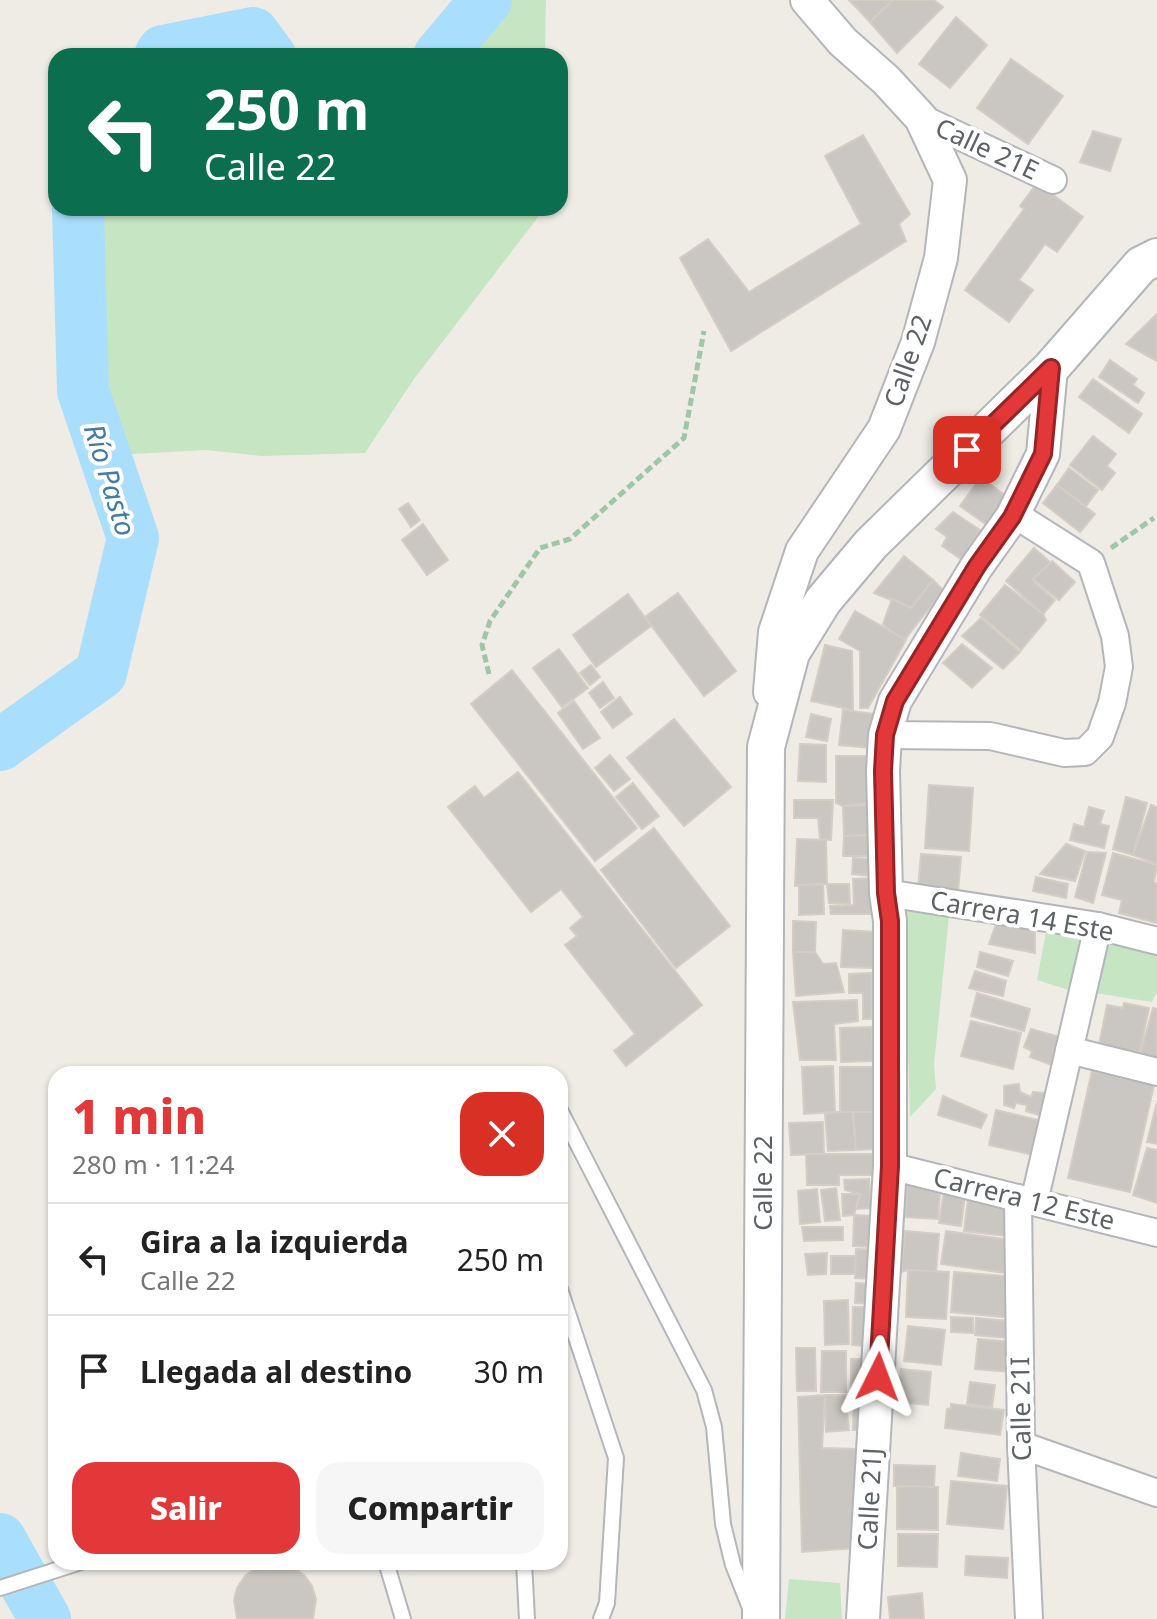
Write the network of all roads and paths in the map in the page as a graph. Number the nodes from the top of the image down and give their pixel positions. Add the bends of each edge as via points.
1 (807, 0) edge
2 (921, 118) junction
3 (1053, 180) dead end
4 (1157, 257) edge
5 (704, 331) dead end
6 (1051, 368) junction
7 (1014, 514) junction
8 (1154, 518) dead end
9 (1091, 563) junction
10 (489, 674) dead end
11 (885, 735) junction
12 (766, 747) junction
13 (886, 893) junction
14 (1098, 926) junction
15 (1157, 941) edge
16 (1069, 1050) junction
17 (1157, 1072) edge
18 (568, 1126) edge
19 (890, 1166) junction
20 (1026, 1200) junction
21 (1157, 1233) edge
22 (568, 1313) edge
23 (1021, 1445) junction
24 (1157, 1493) edge
25 (56, 1570) edge
26 (388, 1570) edge
27 (524, 1570) edge
28 (0, 1588) edge
29 (403, 1619) edge
30 (527, 1619) edge
31 (601, 1619) edge
32 (758, 1619) edge
33 (863, 1619) edge
34 (1029, 1619) edge

1 - 2 street, Calle 22
2 - 3 street, Calle 21E
2 - 12 street, Calle 22 via 950,180 941,258 918,342 884,429 802,551 775,632
4 - 6 main road, Calle 22 via 1141,265
5 - 10 path via 684,438 570,539 540,548 490,621 482,645
6 - 7 street, Calle 21J via 1043,454
6 - 12 main road, Calle 22 via 871,544 823,601 791,653
7 - 9 street
7 - 11 street, Calle 21J via 895,701
8 - 9 path
9 - 11 street via 1115,636 1119,667 1100,737 1085,752 1064,753 990,736
11 - 13 street, Calle 21J
12 - 32 main road, Calle 22
13 - 14 street, Carrera 14 Este
13 - 19 street, Calle 21J
14 - 15 street, Carrera 14 Este
14 - 16 street, Calle 21I
16 - 17 street
16 - 20 street, Calle 21I
18 - 32 lane via 704,1390 714,1427 723,1524 733,1565
19 - 20 street, Carrera 12 Este
19 - 33 street, Calle 21J
20 - 21 street, Carrera 12 Este
20 - 23 street, Calle 21I
22 - 31 lane via 616,1458 607,1603
23 - 24 street
23 - 34 street, Calle 21I
25 - 28 lane
26 - 29 lane
27 - 30 lane

